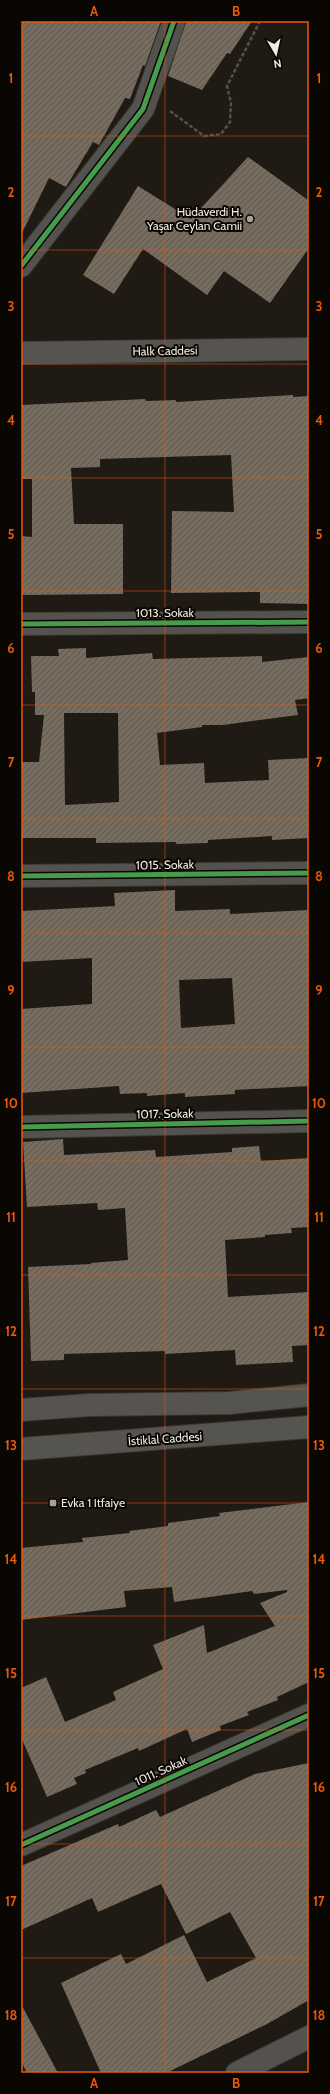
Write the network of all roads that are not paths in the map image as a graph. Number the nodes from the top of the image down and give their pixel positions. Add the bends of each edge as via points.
1 (174, 21) edge
2 (21, 266) edge
3 (309, 349) edge
4 (21, 353) edge
5 (309, 622) edge
6 (21, 624) edge
7 (309, 873) edge
8 (21, 876) edge
9 (309, 1121) edge
10 (21, 1127) edge
11 (309, 1395) edge
12 (21, 1410) edge
13 (309, 1427) edge
14 (21, 1449) edge
15 (309, 1715) edge
16 (21, 1845) edge
17 (309, 2037) edge
18 (237, 2073) edge

1 - 2 street via 143,109
3 - 4 main road, Halk Caddesi
5 - 6 street, 1013. Sokak
7 - 8 street, 1015. Sokak
9 - 10 street, 1017. Sokak
11 - 12 main road via 229,1403 89,1405
13 - 14 main road, İstiklal Caddesi
15 - 16 street, 1011. Sokak
17 - 18 street

